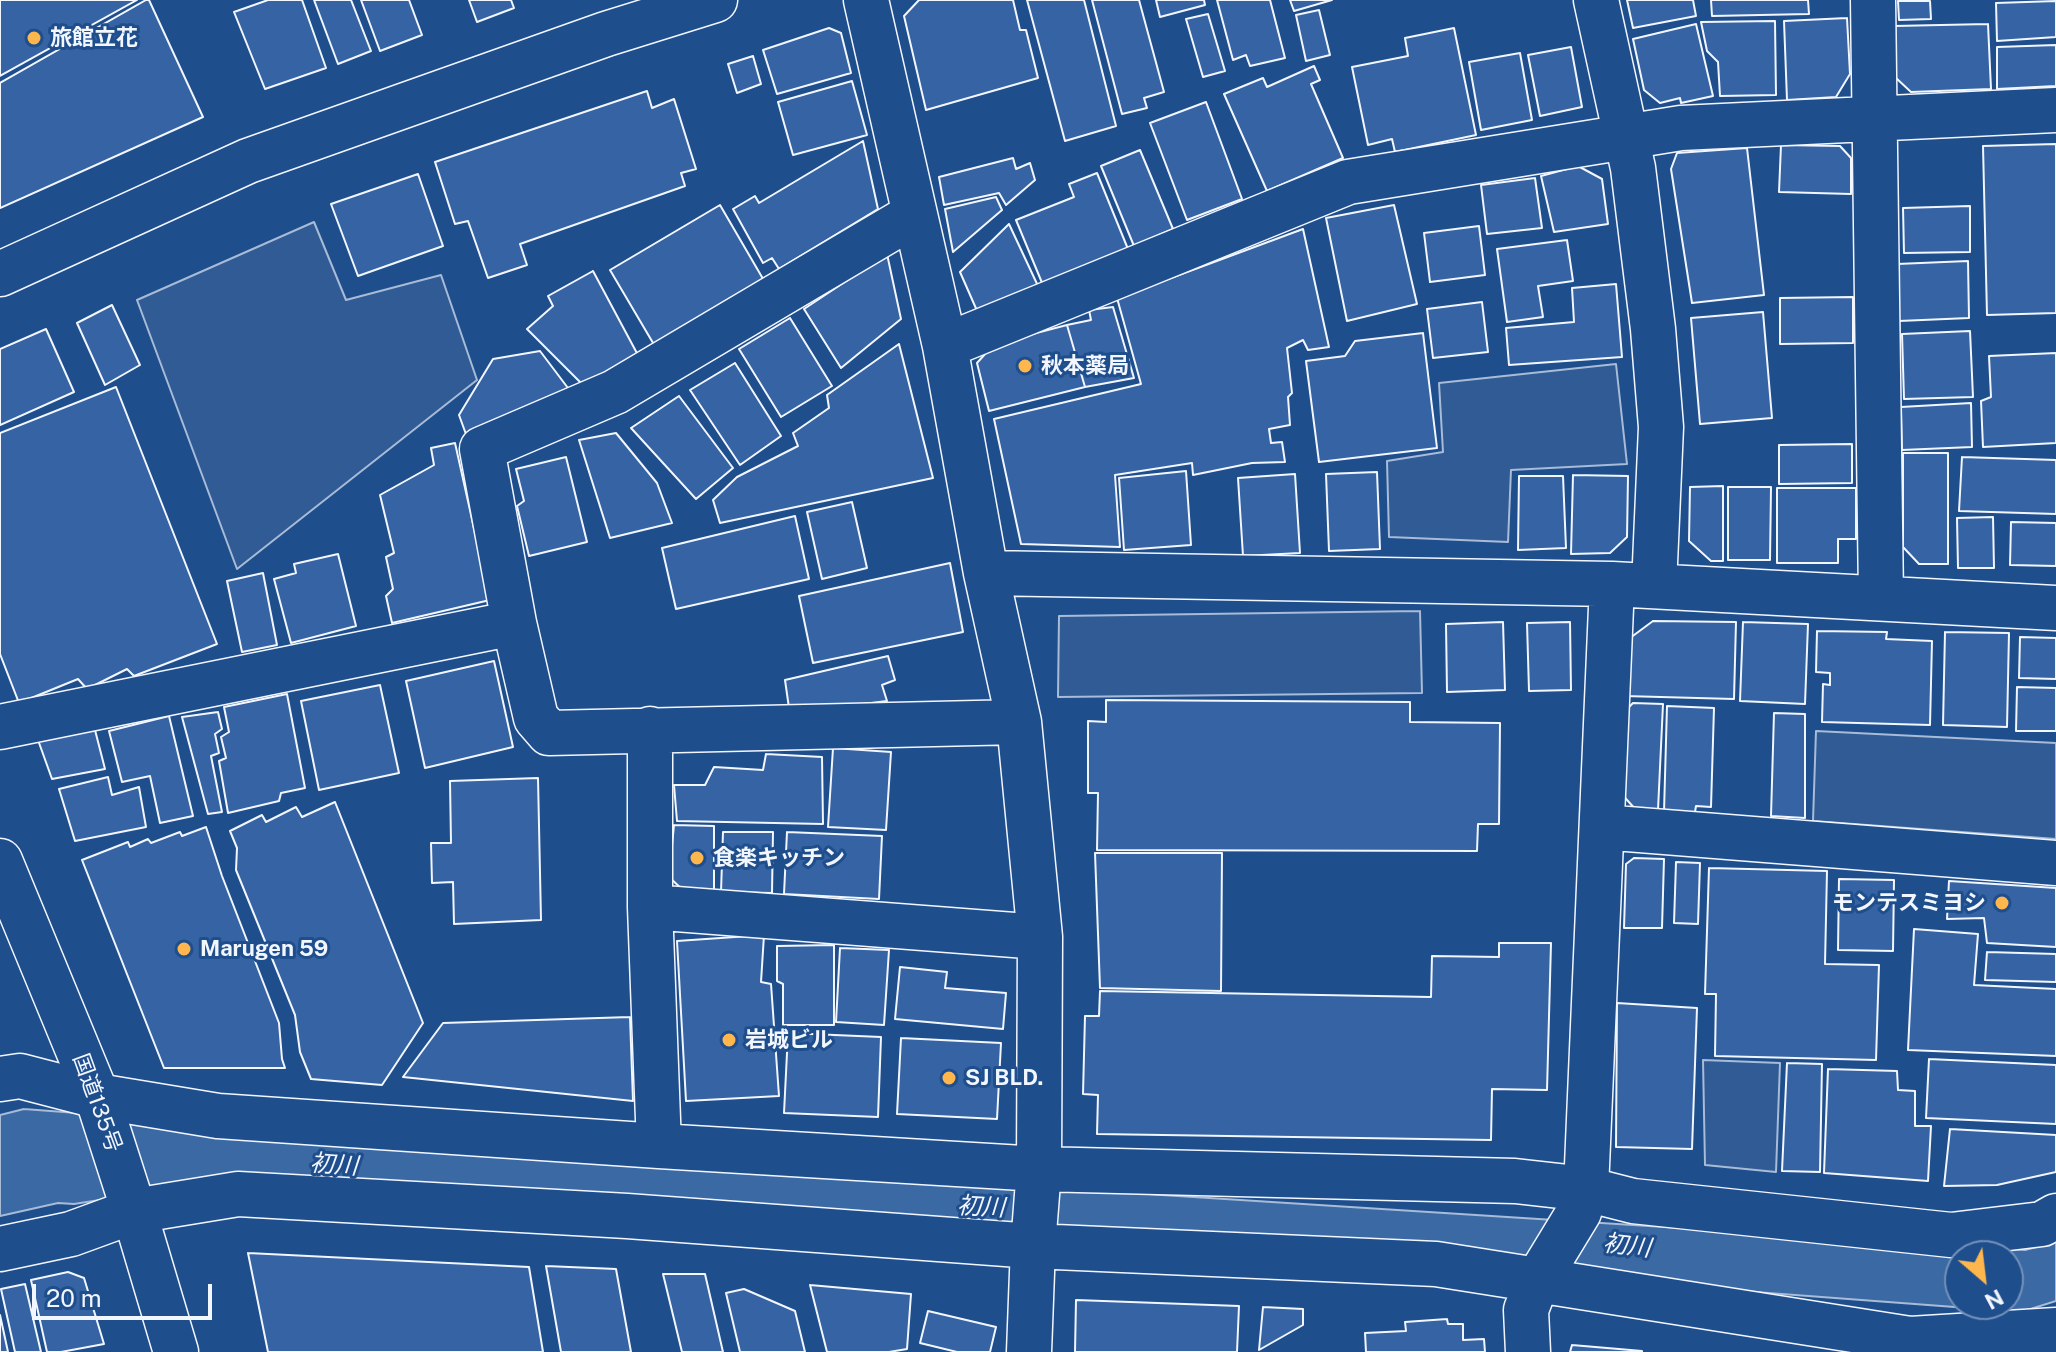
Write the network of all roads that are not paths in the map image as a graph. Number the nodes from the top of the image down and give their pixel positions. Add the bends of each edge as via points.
1 (715, 0) edge
2 (866, 0) edge
3 (1596, 0) edge
4 (1873, 0) edge
5 (2056, 110) edge
6 (1874, 119) junction
7 (1627, 137) junction
8 (914, 215) junction
9 (0, 274) edge
10 (945, 346) junction
11 (986, 573) junction
12 (1633, 585) junction
13 (1881, 598) junction
14 (2056, 608) edge
15 (514, 623) junction
16 (1019, 722) junction
17 (0, 727) edge
18 (650, 729) junction
19 (1602, 827) junction
20 (0, 861) edge
21 (2056, 863) edge
22 (650, 907) junction
23 (1040, 937) junction
24 (0, 1079) edge
25 (97, 1096) junction
26 (659, 1146) junction
27 (1039, 1169) junction
28 (1586, 1189) junction
29 (134, 1211) junction
30 (2056, 1216) edge
31 (1033, 1246) junction
32 (0, 1249) edge
33 (1537, 1281) junction
34 (2056, 1330) edge
35 (176, 1352) edge
36 (1029, 1352) edge
37 (1528, 1352) edge

1 - 9 main road via 248,161
2 - 8 main road
3 - 7 main road
4 - 6 main road
5 - 6 main road
6 - 7 main road via 1681,128
6 - 13 main road
7 - 10 main road via 1348,182
7 - 12 main road via 1661,427
8 - 10 main road
8 - 15 main road via 615,392 482,449
10 - 11 main road
11 - 12 main road
11 - 16 main road
12 - 13 main road
12 - 19 main road
13 - 14 main road
15 - 17 main road
15 - 18 main road via 536,718 549,733
16 - 18 main road
16 - 23 main road
18 - 22 main road
19 - 21 main road
19 - 28 main road
20 - 25 main road, 国道135号
22 - 23 main road
22 - 26 main road
23 - 27 main road
24 - 25 main road via 20,1076
25 - 26 main road via 218,1116
25 - 29 main road, 国道135号
26 - 27 main road
27 - 28 main road via 1515,1181
27 - 31 main road
28 - 30 main road via 1633,1201 1951,1235 2042,1224
28 - 33 main road via 1579,1212
29 - 31 main road via 238,1194
29 - 32 main road via 71,1234
29 - 35 main road, 国道135号
31 - 33 main road via 1436,1264
31 - 36 main road
33 - 34 main road via 1910,1339
33 - 37 main road via 1526,1310

